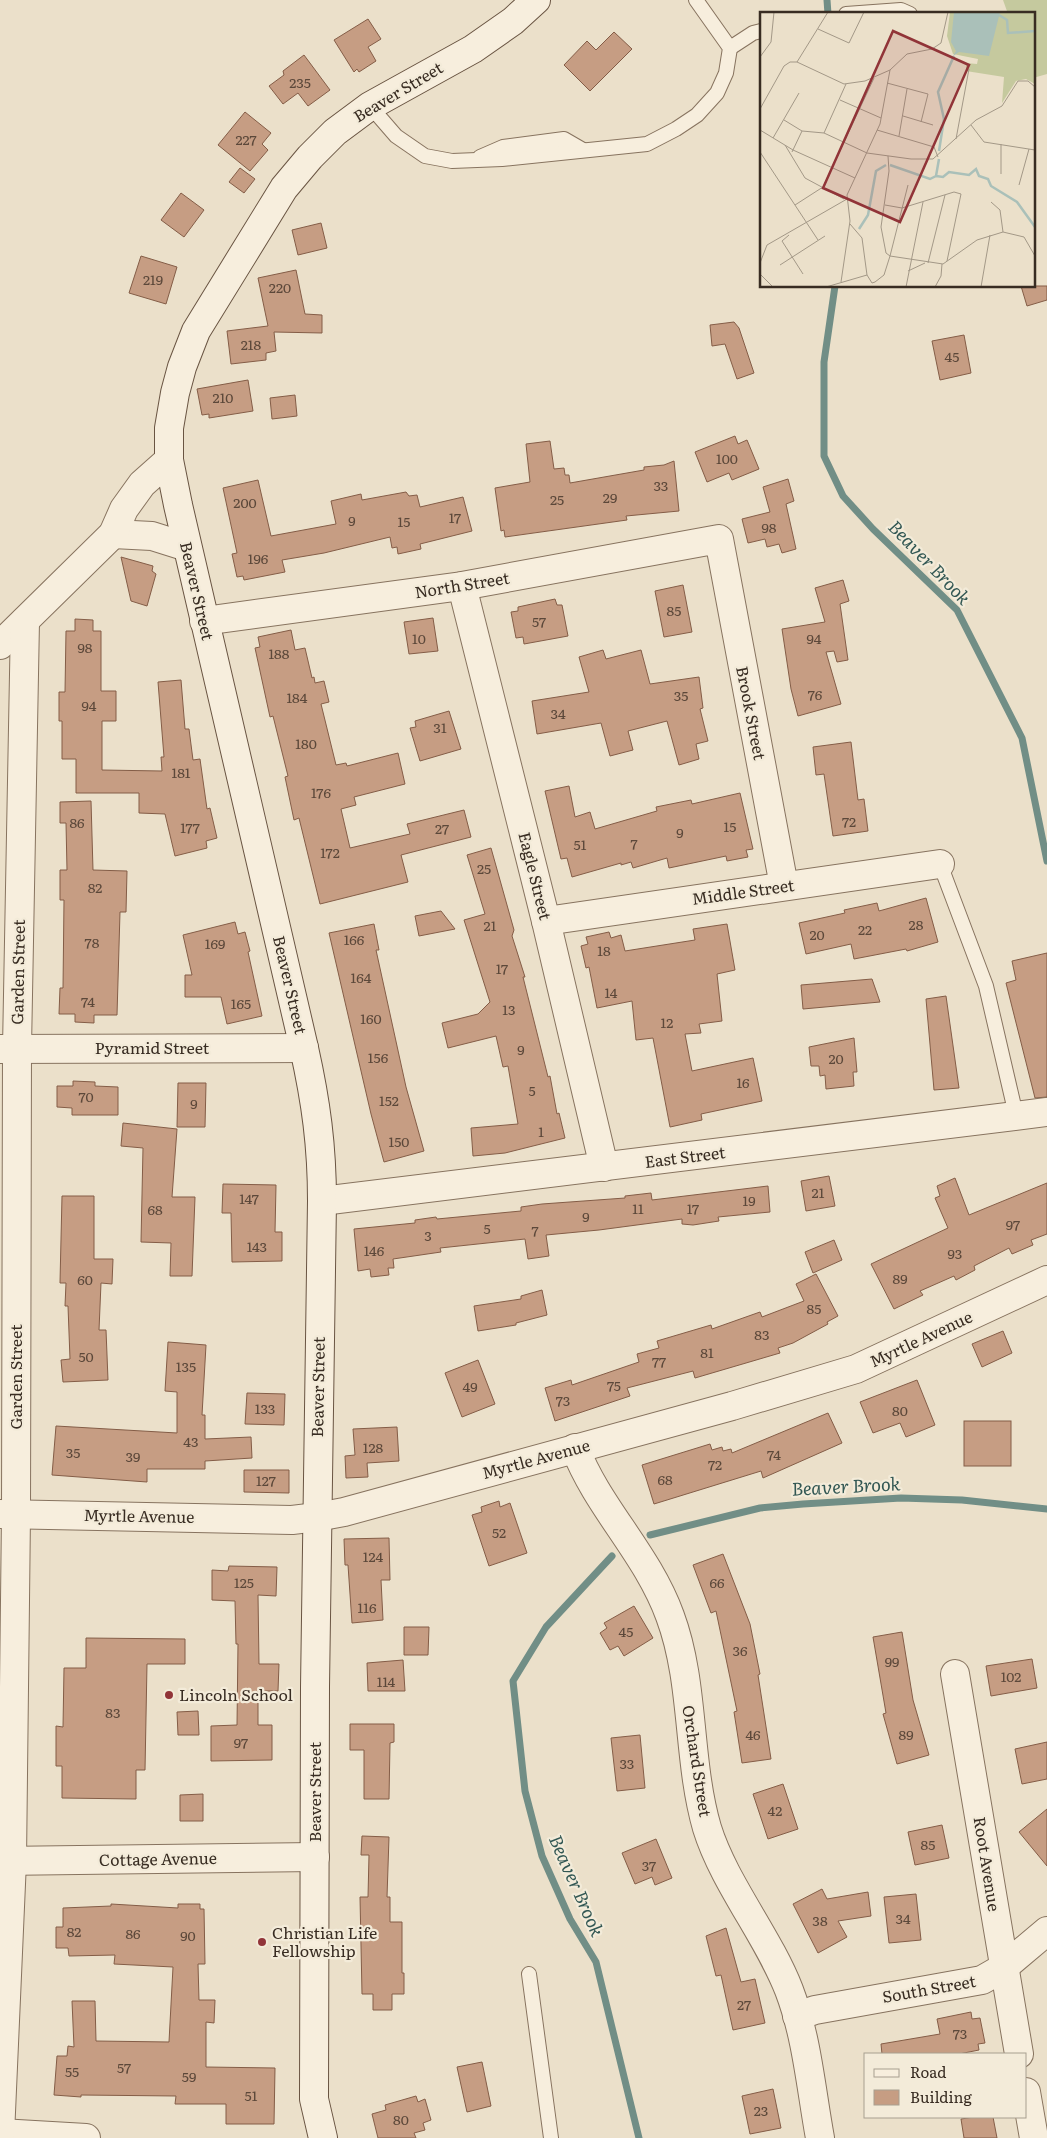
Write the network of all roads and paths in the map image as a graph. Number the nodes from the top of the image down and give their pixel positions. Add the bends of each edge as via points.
1 (536, 0) edge
2 (696, 0) edge
3 (874, 12) edge
4 (906, 12) edge
5 (760, 31) edge
6 (730, 48) junction
7 (370, 106) junction
8 (169, 460) junction
9 (113, 534) junction
10 (719, 539) joint
11 (187, 547) junction
12 (462, 586) junction
13 (204, 620) junction
14 (25, 621) junction
15 (0, 645) edge
16 (940, 864) joint
17 (784, 886) junction
18 (546, 921) junction
19 (8, 1048) edge
20 (304, 1048) junction
21 (1047, 1112) edge
22 (1016, 1115) junction
23 (604, 1166) junction
24 (322, 1201) junction
25 (1047, 1280) edge
26 (575, 1448) junction
27 (8, 1514) edge
28 (318, 1518) junction
29 (956, 1674) dead end
30 (315, 1857) junction
31 (6, 1861) edge
32 (1047, 1932) edge
33 (1004, 1968) junction
34 (529, 1974) dead end
35 (797, 2016) junction
36 (1019, 2053) edge
37 (1027, 2098) edge
38 (0, 2134) edge
39 (86, 2138) edge
40 (323, 2138) edge
41 (551, 2138) edge
42 (820, 2138) edge
43 (1034, 2138) edge

1 - 7 street, Beaver Street via 473,49
2 - 6 lane
3 - 4 lane
5 - 6 lane
6 - 7 lane via 726,73 717,93 697,115 647,144 502,160 452,161 425,156 396,136
7 - 8 street, Beaver Street via 335,132 284,188 196,331 175,393 169,428
8 - 9 street via 142,484 124,509
8 - 11 street, Beaver Street
9 - 11 street via 152,536
9 - 14 street
10 - 12 street, North Street
10 - 17 street, Brook Street
11 - 13 street, Beaver Street
12 - 13 street, North Street
12 - 18 street, Eagle Street
13 - 20 street, Beaver Street
14 - 15 street
14 - 19 street, Garden Street
16 - 17 street, Middle Street
16 - 22 lane via 986,986
17 - 18 street, Middle Street
18 - 23 street, Eagle Street
19 - 20 street, Pyramid Street
19 - 27 street, Garden Street
20 - 24 street, Beaver Street via 319,1120
21 - 22 street, East Street
22 - 23 street, East Street
23 - 24 street, East Street
24 - 28 street, Beaver Street
25 - 26 street, Myrtle Avenue via 856,1369
26 - 28 street, Myrtle Avenue
26 - 35 street, Orchard Street via 590,1480 647,1566 670,1616 678,1641 697,1778 708,1830 789,1989
27 - 28 street, Myrtle Avenue
27 - 31 street, Garden Street
28 - 30 street, Beaver Street
29 - 33 street, Root Avenue
30 - 31 street, Cottage Avenue
30 - 40 street, Beaver Street via 314,2099
31 - 38 street, Garden Street
32 - 33 street, South Street
33 - 35 street, South Street via 982,1980
33 - 36 street, Root Avenue
34 - 41 lane
35 - 42 street, Orchard Street
37 - 43 street
38 - 39 street

